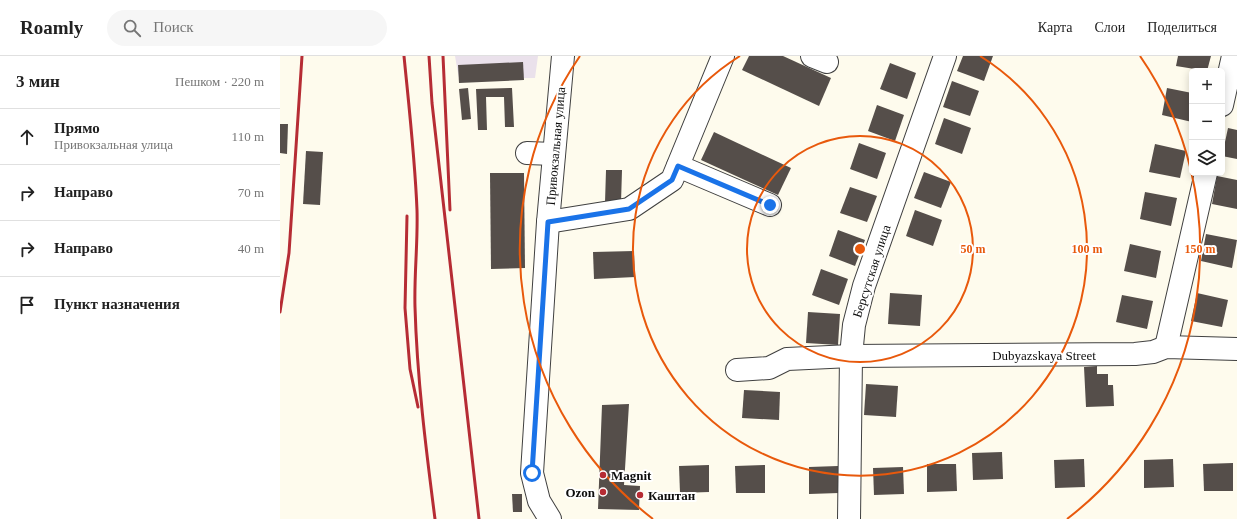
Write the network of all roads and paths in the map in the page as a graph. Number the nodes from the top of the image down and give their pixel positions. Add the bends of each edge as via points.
1 (563, 56) edge
2 (723, 56) edge
3 (945, 56) edge
4 (1233, 56) edge
5 (1222, 104) edge
6 (527, 153) dead end
7 (554, 154) junction
8 (678, 166) junction
9 (1205, 176) edge
10 (770, 205) dead end
11 (548, 222) junction
12 (1166, 347) junction
13 (1237, 350) edge
14 (850, 356) junction
15 (737, 370) dead end
16 (550, 519) edge
17 (849, 519) edge

1 - 7 street, Привокзальная улица
2 - 8 street
3 - 14 street, Берсутская улица via 864,286 854,325
4 - 5 street
6 - 7 street
7 - 11 street, Привокзальная улица
8 - 10 street
8 - 11 street via 672,180 629,209
9 - 12 street
11 - 16 street, Привокзальная улица via 532,473 539,501
12 - 13 street, Dubyazskaya Street
12 - 14 street, Dubyazskaya Street via 1153,352 1135,354
14 - 15 street, Dubyazskaya Street via 787,359 769,368
14 - 17 street, Берсутская улица

